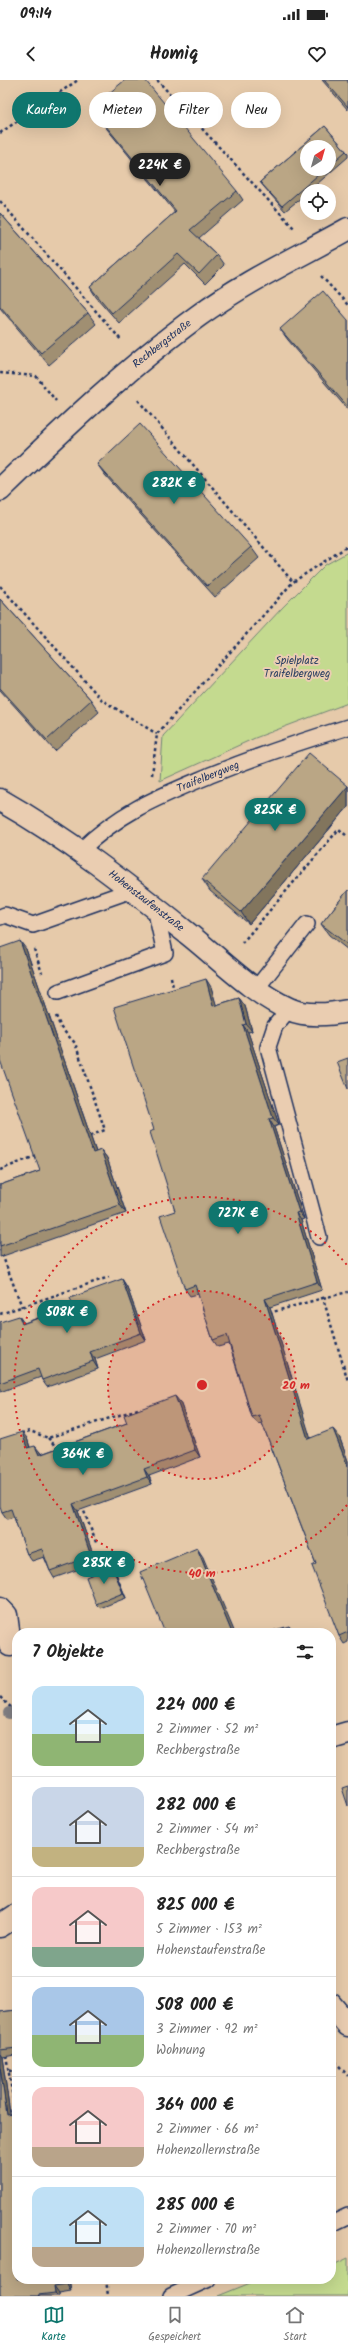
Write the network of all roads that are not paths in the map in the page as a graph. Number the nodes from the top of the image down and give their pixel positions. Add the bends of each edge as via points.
1 (348, 229) edge
2 (0, 490) edge
3 (348, 727) edge
4 (0, 800) edge
5 (80, 851) junction
6 (132, 890) junction
7 (155, 908) junction
8 (0, 917) edge
9 (307, 924) dead end
10 (256, 988) junction
11 (58, 992) dead end
12 (289, 1009) junction
13 (348, 1012) edge
14 (319, 1237) dead end
15 (0, 1609) edge
16 (7, 1647) edge
17 (348, 1733) edge
18 (336, 1737) edge
19 (12, 1918) edge
20 (0, 1926) edge
21 (336, 2011) edge
22 (348, 2025) edge
23 (348, 2216) edge
24 (336, 2222) edge
25 (198, 2284) edge
26 (171, 2296) edge

1 - 2 street, Rechbergstraße via 199,315 118,379
3 - 5 lane, Traifelbergweg via 275,750 150,800 102,829
4 - 5 street, Hohenstaufenstraße via 27,814
5 - 6 street, Hohenstaufenstraße
6 - 7 street, Hohenstaufenstraße
6 - 8 lane via 33,925 6,915
7 - 10 street, Hohenstaufenstraße
7 - 11 lane via 166,953
9 - 10 lane
10 - 12 street, Hohenstaufenstraße
12 - 13 street, Hohenstaufenstraße via 327,1015
12 - 14 lane via 275,1026 268,1047
15 - 16 street via 6,1615
17 - 18 street
19 - 20 street
21 - 22 street
23 - 24 lane
25 - 26 lane

